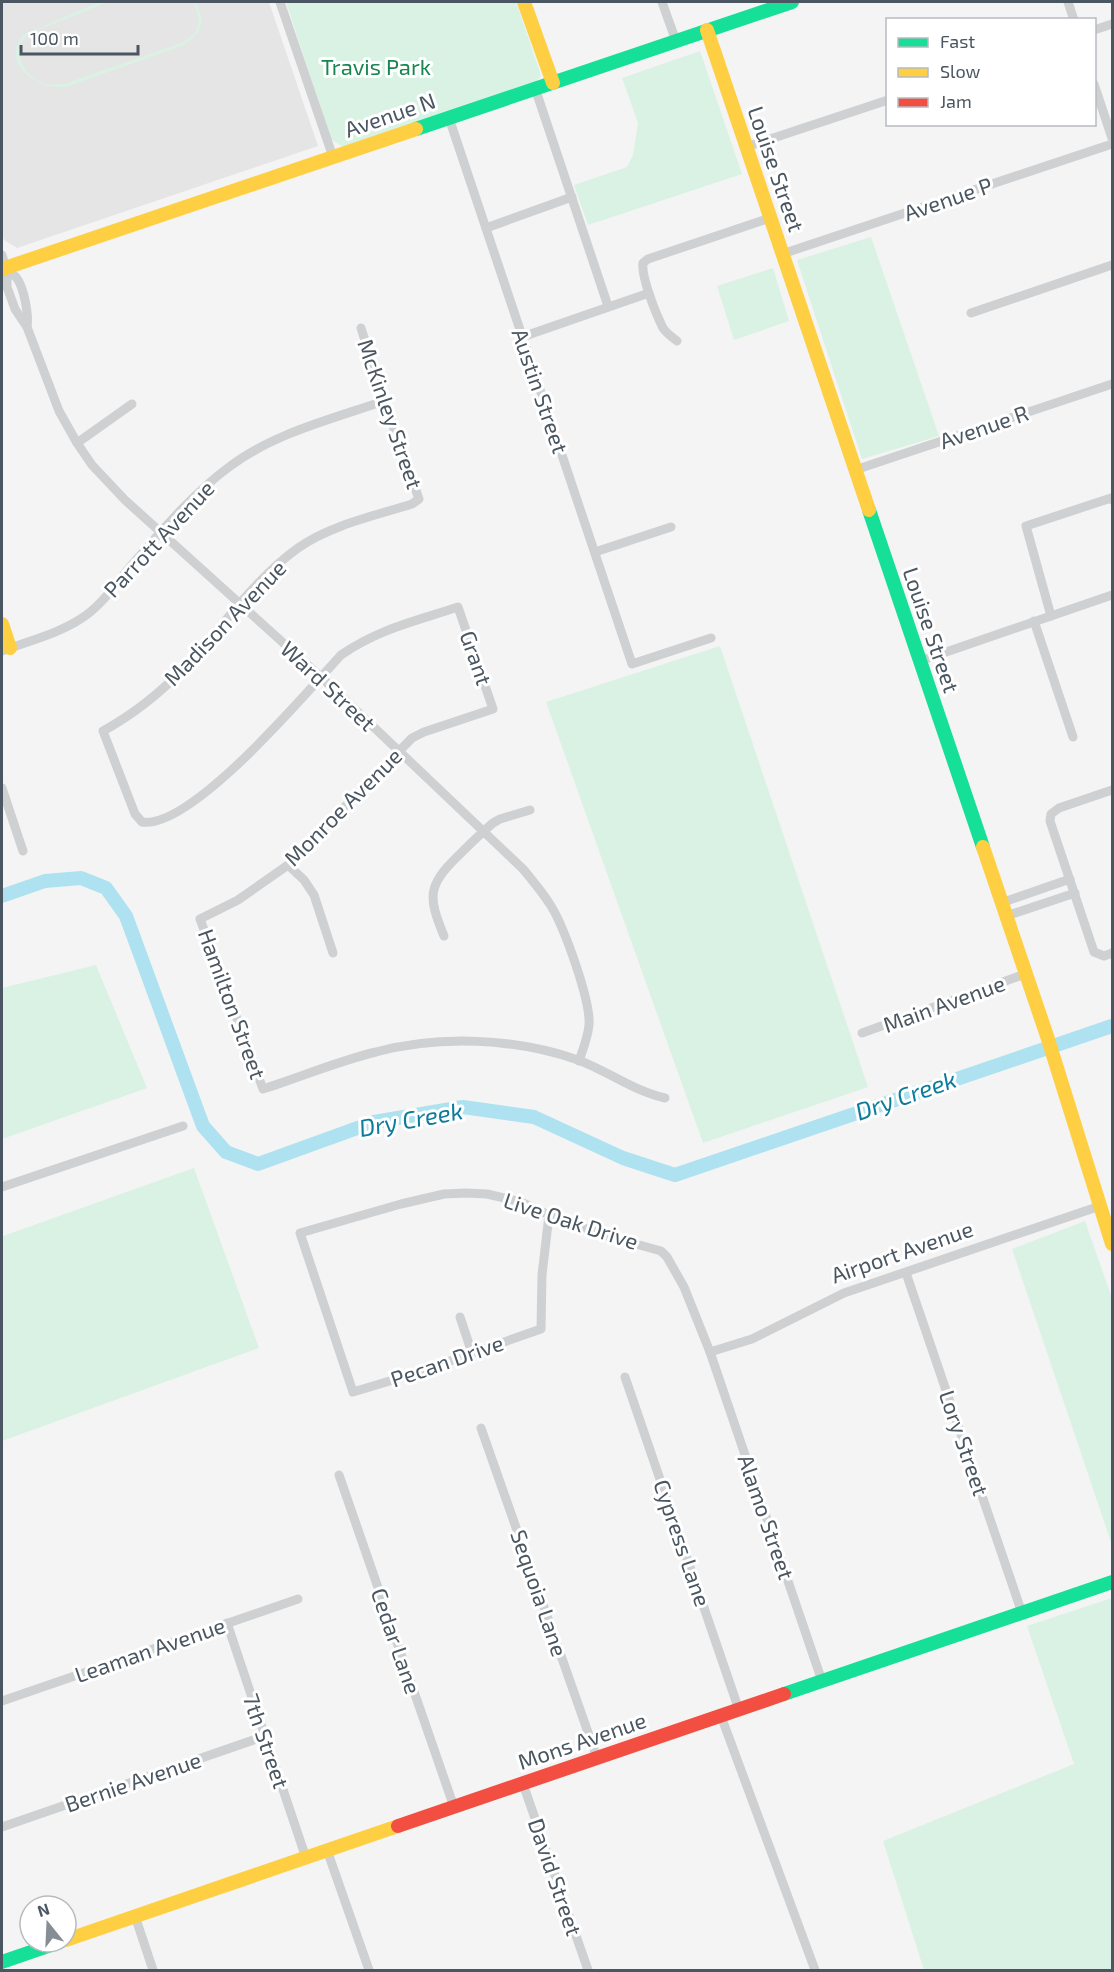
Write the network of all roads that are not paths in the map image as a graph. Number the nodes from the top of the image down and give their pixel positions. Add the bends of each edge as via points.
1 (280, 2) edge
2 (524, 2) edge
3 (662, 2) edge
4 (792, 2) edge
5 (1068, 2) edge
6 (1073, 18) edge
7 (1113, 24) edge
8 (707, 30) junction
9 (1096, 30) edge
10 (676, 41) junction
11 (553, 83) junction
12 (1096, 87) edge
13 (535, 88) junction
14 (886, 101) edge
15 (449, 118) junction
16 (1113, 138) edge
17 (1113, 144) edge
18 (746, 147) junction
19 (333, 157) junction
20 (572, 197) junction
21 (770, 218) junction
22 (486, 228) junction
23 (782, 254) junction
24 (1113, 265) edge
25 (4, 266) edge
26 (649, 293) junction
27 (608, 306) junction
28 (971, 313) dead end
29 (361, 328) dead end
30 (522, 337) junction
31 (677, 341) dead end
32 (1113, 384) edge
33 (384, 401) junction
34 (132, 404) dead end
35 (77, 443) junction
36 (855, 470) junction
37 (419, 499) joint
38 (1113, 500) edge
39 (670, 526) dead end
40 (160, 533) junction
41 (595, 552) junction
42 (1113, 595) edge
43 (240, 603) junction
44 (1051, 616) junction
45 (1035, 621) junction
46 (2, 624) edge
47 (711, 638) dead end
48 (6, 649) edge
49 (920, 661) junction
50 (321, 677) junction
51 (493, 709) joint
52 (1073, 737) dead end
53 (398, 752) junction
54 (2, 788) edge
55 (1113, 790) edge
56 (530, 810) dead end
57 (483, 831) junction
58 (23, 851) dead end
59 (288, 865) junction
60 (1070, 879) junction
61 (1075, 893) junction
62 (1003, 910) junction
63 (200, 919) joint
64 (444, 936) dead end
65 (333, 953) dead end
66 (1113, 953) edge
67 (1025, 974) junction
68 (862, 1034) dead end
69 (579, 1060) junction
70 (665, 1098) dead end
71 (183, 1126) dead end
72 (2, 1188) edge
73 (1106, 1204) edge
74 (549, 1215) junction
75 (1113, 1244) edge
76 (906, 1273) junction
77 (460, 1317) dead end
78 (710, 1352) junction
79 (472, 1353) junction
80 (625, 1377) dead end
81 (353, 1392) joint
82 (481, 1428) dead end
83 (339, 1475) dead end
84 (1113, 1582) edge
85 (298, 1599) dead end
86 (1022, 1613) junction
87 (227, 1623) junction
88 (822, 1681) junction
89 (2, 1701) edge
90 (740, 1710) junction
91 (721, 1716) junction
92 (265, 1736) junction
93 (597, 1758) junction
94 (523, 1784) junction
95 (454, 1807) junction
96 (2, 1827) edge
97 (327, 1851) junction
98 (306, 1858) junction
99 (135, 1916) junction
100 (78, 1936) edge
101 (25, 1954) edge
102 (2, 1962) edge
103 (153, 1971) edge
104 (369, 1971) edge
105 (588, 1971) edge
106 (815, 1971) edge

1 - 19 street
2 - 11 street
3 - 10 street
4 - 8 street, Avenue N
5 - 6 street
7 - 9 street
8 - 10 street, Avenue N
8 - 18 street, Louise Street
10 - 11 street, Avenue N
11 - 13 street, Avenue N
12 - 16 street
13 - 15 street, Avenue N
13 - 20 street
14 - 18 street
15 - 19 street, Avenue N
15 - 22 street, Austin Street
17 - 23 street, Avenue P
18 - 21 street, Louise Street
19 - 25 street, Avenue N
20 - 22 street
20 - 27 street
21 - 23 street, Louise Street
21 - 26 street via 648,259 642,267
22 - 30 street, Austin Street
23 - 36 street, Louise Street
24 - 28 street
25 - 35 street, Ward Street via 16,278 26,306 27,327 59,411
26 - 27 street
26 - 31 street via 663,329
27 - 30 street
29 - 33 street, McKinley Street
30 - 41 street, Austin Street
32 - 36 street, Avenue R
33 - 37 street, McKinley Street
33 - 40 street, Parrott Avenue via 260,447 197,493
34 - 35 street
35 - 40 street, Ward Street via 112,488
36 - 49 street, Louise Street
37 - 43 street, Madison Avenue via 314,538 270,570
38 - 44 street via 1026,526
39 - 41 street
40 - 43 street, Ward Street
40 - 48 street, Parrott Avenue via 83,618
41 - 47 street, Austin Street via 632,664
42 - 44 street
43 - 50 street, Ward Street
43 - 50 street, Madison Avenue via 163,688 103,731 135,814 142,822 157,822 211,788
44 - 45 street
45 - 49 street
45 - 52 street
46 - 48 street
49 - 62 street, Louise Street
50 - 51 street, Grant via 341,655 365,639 458,607
50 - 53 street, Ward Street
51 - 53 street, Monroe Avenue via 424,732
53 - 57 street, Ward Street
53 - 59 street, Monroe Avenue
54 - 58 street
55 - 60 street via 1051,814
56 - 57 street via 500,819
57 - 64 street via 435,882 436,918
57 - 69 street, Ward Street via 539,888 569,946 588,1008 589,1025
59 - 63 street, Monroe Avenue via 238,900
59 - 65 street via 314,895
60 - 61 street
60 - 62 street
61 - 62 street
61 - 66 street via 1094,952 1104,956
62 - 67 street, Louise Street
63 - 69 street, Hamilton Street via 263,1089 376,1051 408,1045 480,1042
67 - 68 street, Main Avenue
67 - 73 street, Louise Street
69 - 70 street via 648,1094
71 - 72 street
73 - 75 street, Louise Street
73 - 76 street, Airport Avenue
74 - 78 street, Live Oak Drive via 661,1251 684,1287
74 - 79 street, Pecan Drive via 541,1329
74 - 81 street, Live Oak Drive via 521,1202 487,1194 444,1194 300,1233
76 - 78 street, Airport Avenue via 844,1293 752,1339
76 - 86 street, Lory Street
77 - 79 street
78 - 88 street, Alamo Street
79 - 81 street, Pecan Drive
80 - 90 street, Cypress Lane
82 - 93 street, Sequoia Lane
83 - 95 street, Cedar Lane
84 - 86 street, Mons Avenue
85 - 87 street, Leaman Avenue
86 - 88 street, Mons Avenue
87 - 89 street, Leaman Avenue
87 - 92 street, 7th Street
88 - 90 street, Mons Avenue
90 - 91 street, Mons Avenue
91 - 93 street, Mons Avenue
91 - 106 street
92 - 96 street, Bernie Avenue
92 - 98 street, 7th Street
93 - 94 street, Mons Avenue
94 - 95 street, Mons Avenue
94 - 105 street, David Street
95 - 97 street, Mons Avenue
97 - 98 street, Mons Avenue
97 - 104 street
98 - 99 street, Mons Avenue
99 - 100 street, Mons Avenue
99 - 103 street
101 - 102 street

